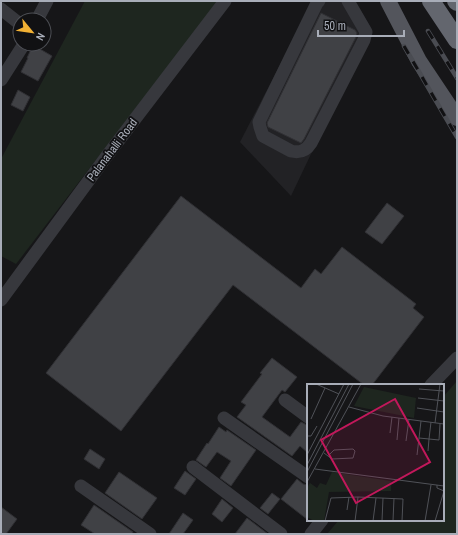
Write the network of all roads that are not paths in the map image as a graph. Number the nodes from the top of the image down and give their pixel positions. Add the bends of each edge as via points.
1 (47, 1) edge
2 (226, 1) edge
3 (319, 1) edge
4 (348, 1) edge
5 (388, 1) edge
6 (431, 1) edge
7 (1, 9) edge
8 (41, 12) edge
9 (12, 18) edge
10 (457, 40) edge
11 (19, 52) edge
12 (1, 80) edge
13 (457, 118) edge
14 (1, 300) edge
15 (457, 358) edge
16 (433, 384) edge
17 (285, 400) dead end
18 (307, 416) edge
19 (224, 418) dead end
20 (194, 467) dead end
21 (307, 476) edge
22 (81, 486) dead end
23 (321, 521) edge
24 (150, 534) edge
25 (281, 534) edge
26 (311, 534) edge

1 - 8 street
2 - 14 street, Palanahalli Road
3 - 4 street via 260,122 264,136 296,152 308,148 364,40 366,32
5 - 13 main road via 419,61
6 - 10 highway
7 - 9 street
11 - 12 street
15 - 16 street
17 - 18 street
19 - 21 street
20 - 25 street
22 - 24 street
23 - 26 street

